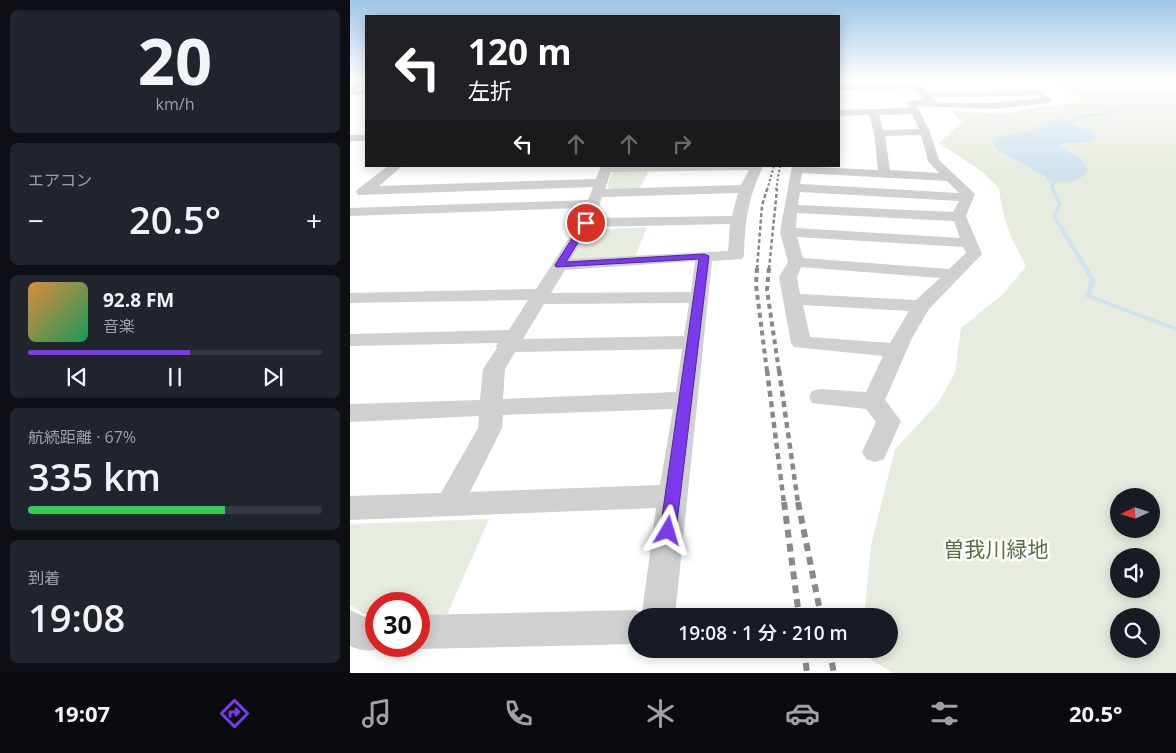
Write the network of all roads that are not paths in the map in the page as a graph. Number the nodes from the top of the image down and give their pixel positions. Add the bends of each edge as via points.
1 (921, 111) edge
2 (873, 112) joint
3 (840, 113) edge
4 (925, 132) junction
5 (879, 133) junction
6 (350, 138) edge
7 (365, 138) edge
8 (395, 167) edge
9 (747, 167) edge
10 (757, 167) edge
11 (827, 169) edge
12 (885, 174) junction
13 (469, 176) dead end
14 (951, 177) junction
15 (602, 181) edge
16 (794, 188) junction
17 (746, 189) junction
18 (367, 190) junction
19 (967, 197) junction
20 (350, 203) edge
21 (791, 209) junction
22 (350, 212) edge
23 (960, 218) junction
24 (738, 220) junction
25 (586, 223) junction
26 (788, 232) junction
27 (970, 243) junction
28 (704, 256) junction
29 (796, 262) junction
30 (560, 265) junction
31 (952, 274) junction
32 (540, 296) junction
33 (698, 297) junction
34 (350, 298) edge
35 (792, 299) junction
36 (921, 306) junction
37 (350, 340) edge
38 (510, 341) junction
39 (693, 342) junction
40 (896, 350) junction
41 (820, 397) dead end
42 (686, 400) junction
43 (873, 401) junction
44 (491, 407) junction
45 (350, 413) edge
46 (875, 452) dead end
47 (672, 496) junction
48 (449, 504) junction
49 (350, 508) edge
50 (659, 608) edge
51 (350, 627) edge
52 (628, 627) edge
53 (430, 632) edge
54 (365, 634) edge

1 - 4 street
2 - 3 street
2 - 5 street
4 - 5 street
4 - 14 street via 934,161
5 - 12 street
6 - 7 street
8 - 18 street
9 - 15 street
10 - 17 street
11 - 12 street
11 - 16 street via 796,169
12 - 14 street
13 - 15 street
14 - 19 street via 968,194
15 - 17 street
15 - 18 street
15 - 22 street
15 - 25 street
16 - 19 street
16 - 21 street
17 - 24 street
18 - 20 street
19 - 23 street
21 - 23 street
21 - 26 street
23 - 27 street
24 - 25 street
24 - 28 street via 736,256
25 - 30 street
26 - 27 street
26 - 29 street
27 - 31 street via 974,254
28 - 30 street
28 - 33 street
29 - 31 street
29 - 35 street via 788,277
30 - 32 street
31 - 36 street
32 - 33 street
32 - 34 street
32 - 38 street
33 - 39 street
35 - 36 street
35 - 40 street via 801,343
36 - 40 street
37 - 38 street
38 - 39 street
38 - 44 street via 494,368
39 - 42 street
40 - 43 street
41 - 43 street
42 - 44 street
42 - 47 street
43 - 46 street via 889,421
44 - 45 street
44 - 48 street via 490,428
47 - 48 street
47 - 50 street
48 - 49 street
51 - 54 street
52 - 53 street

